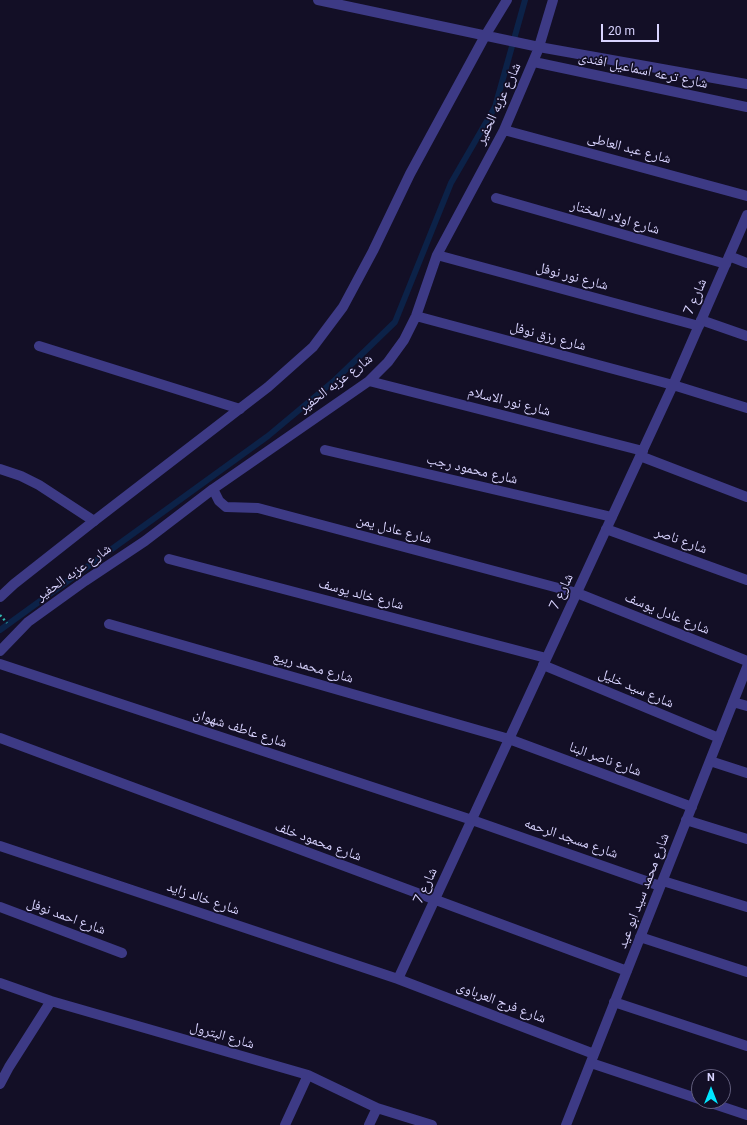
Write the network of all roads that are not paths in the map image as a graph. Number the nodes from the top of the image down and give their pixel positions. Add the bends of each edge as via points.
1 (318, 0) edge
2 (507, 0) edge
3 (553, 0) edge
4 (489, 37) junction
5 (536, 53) junction
6 (747, 84) edge
7 (747, 107) edge
8 (504, 130) junction
9 (747, 196) edge
10 (496, 198) dead end
11 (747, 215) edge
12 (437, 255) junction
13 (727, 260) junction
14 (747, 263) edge
15 (416, 316) junction
16 (700, 323) junction
17 (747, 336) edge
18 (39, 346) dead end
19 (369, 381) junction
20 (673, 385) junction
21 (747, 408) edge
22 (240, 409) junction
23 (325, 450) dead end
24 (642, 454) junction
25 (0, 469) edge
26 (212, 490) junction
27 (747, 497) edge
28 (612, 517) junction
29 (94, 521) junction
30 (606, 529) junction
31 (169, 559) dead end
32 (747, 580) edge
33 (577, 593) junction
34 (0, 597) edge
35 (110, 624) dead end
36 (0, 651) edge
37 (545, 661) junction
38 (747, 661) edge
39 (0, 664) edge
40 (747, 666) edge
41 (733, 702) junction
42 (747, 706) edge
43 (0, 738) edge
44 (719, 738) junction
45 (509, 739) junction
46 (710, 761) junction
47 (747, 773) edge
48 (692, 807) junction
49 (472, 820) junction
50 (686, 820) junction
51 (747, 839) edge
52 (0, 846) edge
53 (662, 883) junction
54 (435, 900) junction
55 (0, 907) edge
56 (747, 907) edge
57 (640, 937) junction
58 (122, 953) dead end
59 (627, 971) junction
60 (747, 972) edge
61 (398, 979) junction
62 (0, 983) edge
63 (51, 1001) junction
64 (614, 1002) junction
65 (747, 1046) edge
66 (592, 1058) junction
67 (308, 1075) junction
68 (0, 1084) edge
69 (691, 1096) edge
70 (377, 1108) junction
71 (729, 1109) edge
72 (747, 1115) edge
73 (285, 1125) edge
74 (369, 1125) edge
75 (432, 1125) edge
76 (566, 1125) edge

1 - 4 street, شارع ترعه اسماعيل افندى
2 - 4 street, شارع عزبه الحفير
3 - 5 street, شارع عزبه الحفير
4 - 5 street, شارع ترعه اسماعيل افندى
4 - 22 street, شارع عزبه الحفير via 410,174 343,307 313,347
5 - 6 street, شارع ترعه اسماعيل افندى
5 - 7 street, شارع ترعه اسماعيل افندى
5 - 8 street, شارع عزبه الحفير
8 - 9 street, شارع عبد العاطى
8 - 12 street, شارع عزبه الحفير
10 - 13 street, شارع اولاد المختار
11 - 13 street, شارع 7
12 - 15 street, شارع عزبه الحفير
12 - 16 street, شارع نور نوفل
13 - 14 street, شارع اولاد المختار
13 - 16 street, شارع 7
15 - 19 street, شارع عزبه الحفير via 404,340 388,362
15 - 20 street, شارع رزق نوفل
16 - 17 street, شارع نور نوفل
16 - 20 street, شارع 7
18 - 22 street
19 - 24 street, شارع نور الاسلام
19 - 26 street, شارع عزبه الحفير
20 - 21 street, شارع رزق نوفل
20 - 24 street, شارع 7
22 - 29 street, شارع عزبه الحفير
23 - 28 street, شارع محمود رجب
24 - 27 street, شارع نور الاسلام
24 - 28 street, شارع 7
25 - 29 street via 39,485
26 - 33 street, شارع عادل يمن via 219,502 226,507 258,508
26 - 36 street, شارع عزبه الحفير via 146,541 85,580 28,622
28 - 30 street, شارع 7
29 - 34 street, شارع عزبه الحفير
30 - 32 street, شارع ناصر
30 - 33 street, شارع 7
31 - 37 street, شارع خالد يوسف
33 - 37 street, شارع 7
33 - 38 street, شارع عادل يوسف
35 - 45 street, شارع محمد ربيع
37 - 44 street, شارع سيد خليل
37 - 45 street, شارع 7
39 - 49 street, شارع عاطف شهوان
40 - 41 street, شارع محمد سيد ابو عيد
41 - 42 street
41 - 44 street, شارع محمد سيد ابو عيد
43 - 54 street, شارع محمود خلف
44 - 46 street, شارع محمد سيد ابو عيد
45 - 48 street, شارع ناصر البنا
45 - 49 street, شارع 7
46 - 47 street
46 - 48 street, شارع محمد سيد ابو عيد
48 - 50 street, شارع محمد سيد ابو عيد
49 - 53 street, شارع مسجد الرحمه
49 - 54 street, شارع 7
50 - 51 street
50 - 53 street, شارع محمد سيد ابو عيد
52 - 61 street, شارع خالد زايد
53 - 56 street, شارع مسجد الرحمه
53 - 57 street, شارع محمد سيد ابو عيد
54 - 59 street, شارع محمود خلف
54 - 61 street, شارع 7
55 - 58 street, شارع احمد نوفل
57 - 59 street, شارع محمد سيد ابو عيد
57 - 60 street
59 - 64 street, شارع محمد سيد ابو عيد
61 - 66 street, شارع فرج العرباوى
62 - 63 street, شارع البترول
63 - 67 street, شارع البترول
63 - 68 street
64 - 65 street
64 - 66 street, شارع محمد سيد ابو عيد
66 - 69 street, شارع فرج العرباوى
66 - 76 street, شارع محمد سيد ابو عيد
67 - 70 street, شارع البترول
67 - 73 street
70 - 74 street
70 - 75 street, شارع البترول
71 - 72 street

